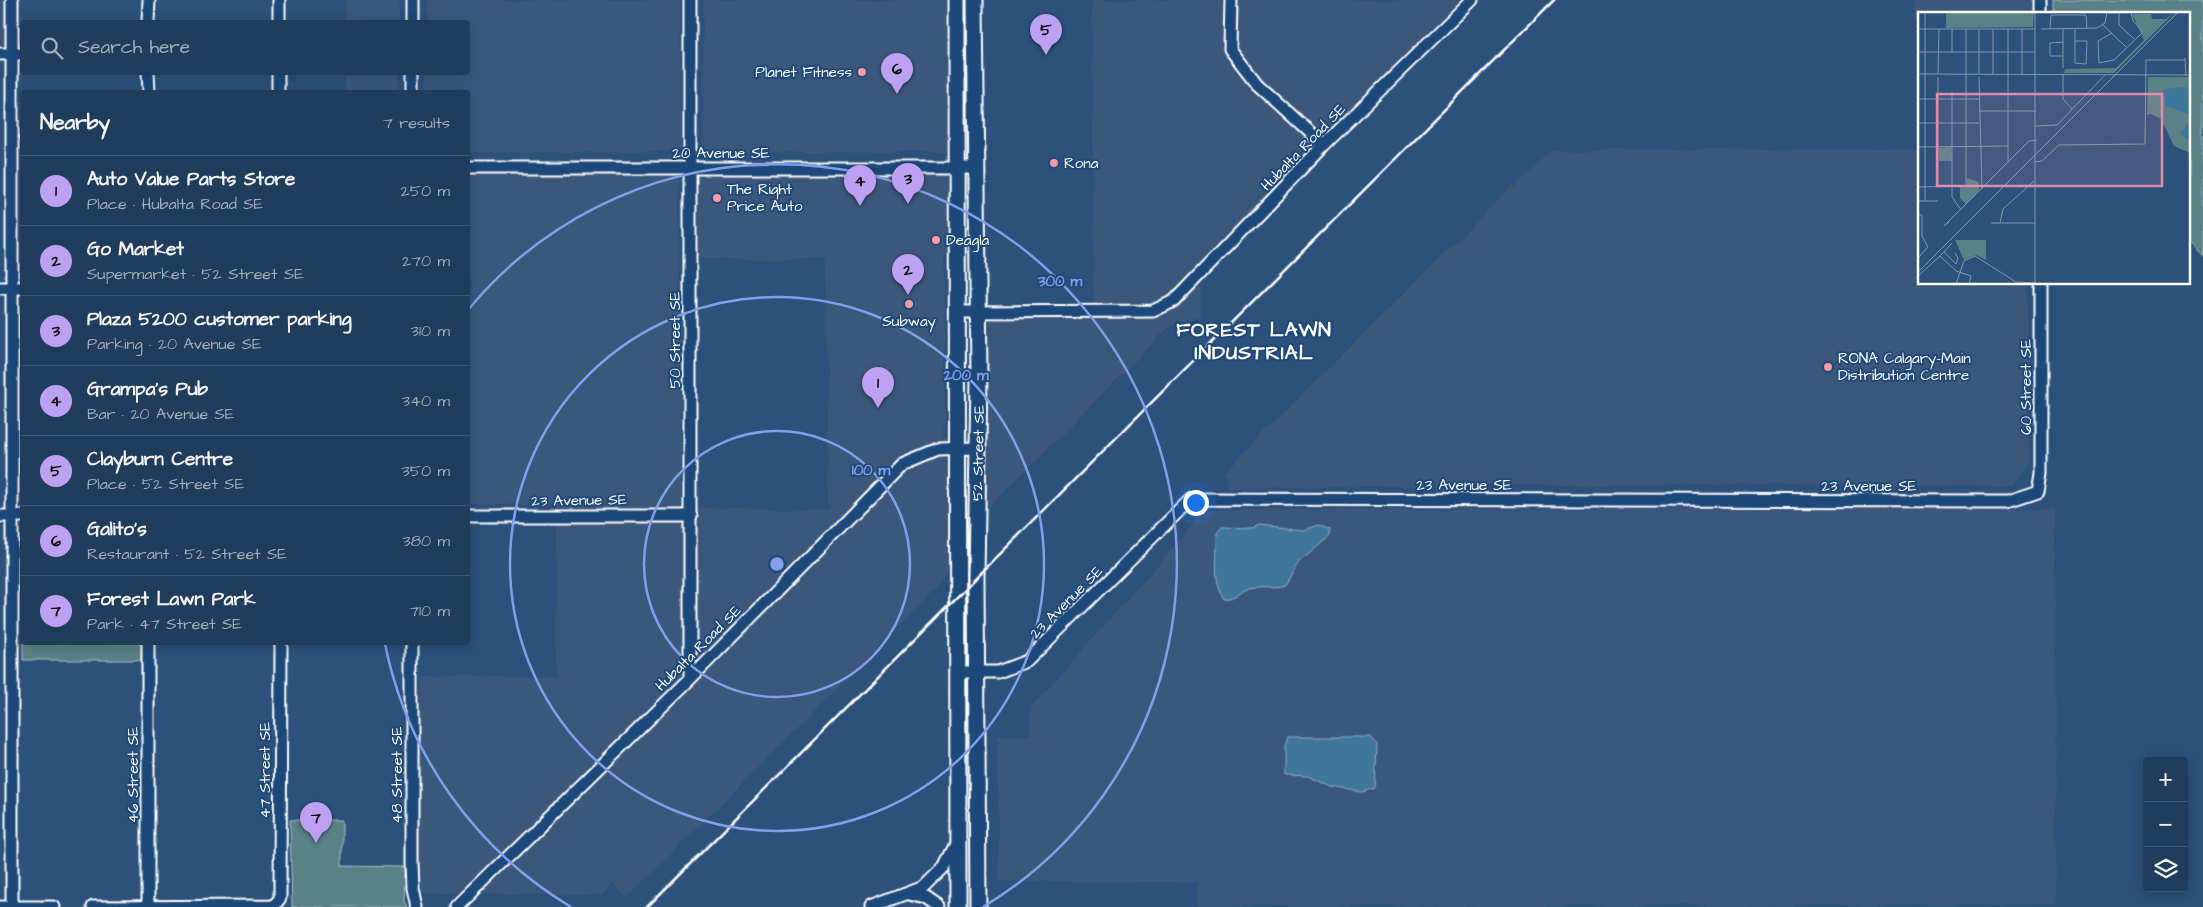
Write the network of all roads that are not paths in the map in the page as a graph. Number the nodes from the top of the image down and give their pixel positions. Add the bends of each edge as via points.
1 (12, 0) edge
2 (148, 0) edge
3 (278, 0) edge
4 (413, 0) edge
5 (690, 0) edge
6 (957, 0) edge
7 (975, 0) edge
8 (1231, 0) edge
9 (1472, 0) edge
10 (148, 20) edge
11 (278, 20) edge
12 (413, 20) edge
13 (11, 54) edge
14 (148, 75) edge
15 (278, 75) edge
16 (412, 75) edge
17 (149, 90) edge
18 (278, 90) edge
19 (412, 90) edge
20 (1324, 145) junction
21 (470, 168) edge
22 (689, 168) junction
23 (958, 168) junction
24 (976, 168) junction
25 (2040, 285) edge
26 (11, 288) edge
27 (958, 312) junction
28 (978, 312) junction
29 (958, 448) junction
30 (978, 448) junction
31 (2038, 491) joint
32 (11, 516) edge
33 (470, 516) edge
34 (691, 516) junction
35 (148, 645) edge
36 (281, 645) edge
37 (412, 645) edge
38 (958, 672) junction
39 (978, 672) junction
40 (690, 679) junction
41 (958, 839) junction
42 (909, 894) junction
43 (0, 907) edge
44 (12, 907) edge
45 (54, 907) edge
46 (93, 907) edge
47 (148, 907) edge
48 (417, 907) edge
49 (457, 907) edge
50 (871, 907) edge
51 (939, 907) edge
52 (958, 907) edge
53 (978, 907) edge

1 - 13 street
2 - 10 street
3 - 11 street
4 - 12 street
5 - 22 street, 50 Street SE
6 - 23 main road, 52 Street SE
7 - 24 main road, 52 Street SE
8 - 20 street via 1230,49 1257,84
9 - 20 street, Hubalta Road SE
13 - 26 street
14 - 17 street
15 - 18 street
16 - 19 street
20 - 28 street, Hubalta Road SE via 1174,301 1154,311
21 - 22 street, 20 Avenue SE
22 - 23 street, 20 Avenue SE
22 - 34 street, 50 Street SE
23 - 24 street, 20 Avenue SE
23 - 27 main road, 52 Street SE
24 - 28 main road, 52 Street SE
25 - 31 street, 60 Street SE via 2041,473
26 - 32 street
27 - 28 street
27 - 29 main road, 52 Street SE
28 - 30 main road, 52 Street SE
29 - 30 street, Hubalta Road SE
29 - 38 main road, 52 Street SE
29 - 40 street, Hubalta Road SE via 938,449 902,464
30 - 39 main road, 52 Street SE
31 - 39 street, 23 Avenue SE via 2008,501 1191,499 1027,662 998,672
32 - 44 street
33 - 34 street, 23 Avenue SE
34 - 40 street, 50 Street SE
35 - 47 street, 46 Street SE
36 - 47 street, 47 Street SE via 280,898 274,906
37 - 48 street, 48 Street SE via 412,862
38 - 39 street, 23 Avenue SE
38 - 41 main road, 52 Street SE
39 - 53 main road, 52 Street SE
40 - 49 street, Hubalta Road SE
41 - 42 street via 944,866 924,887
41 - 52 main road, 52 Street SE
42 - 50 street
42 - 51 street via 926,898
43 - 44 street
44 - 45 street
46 - 47 street

